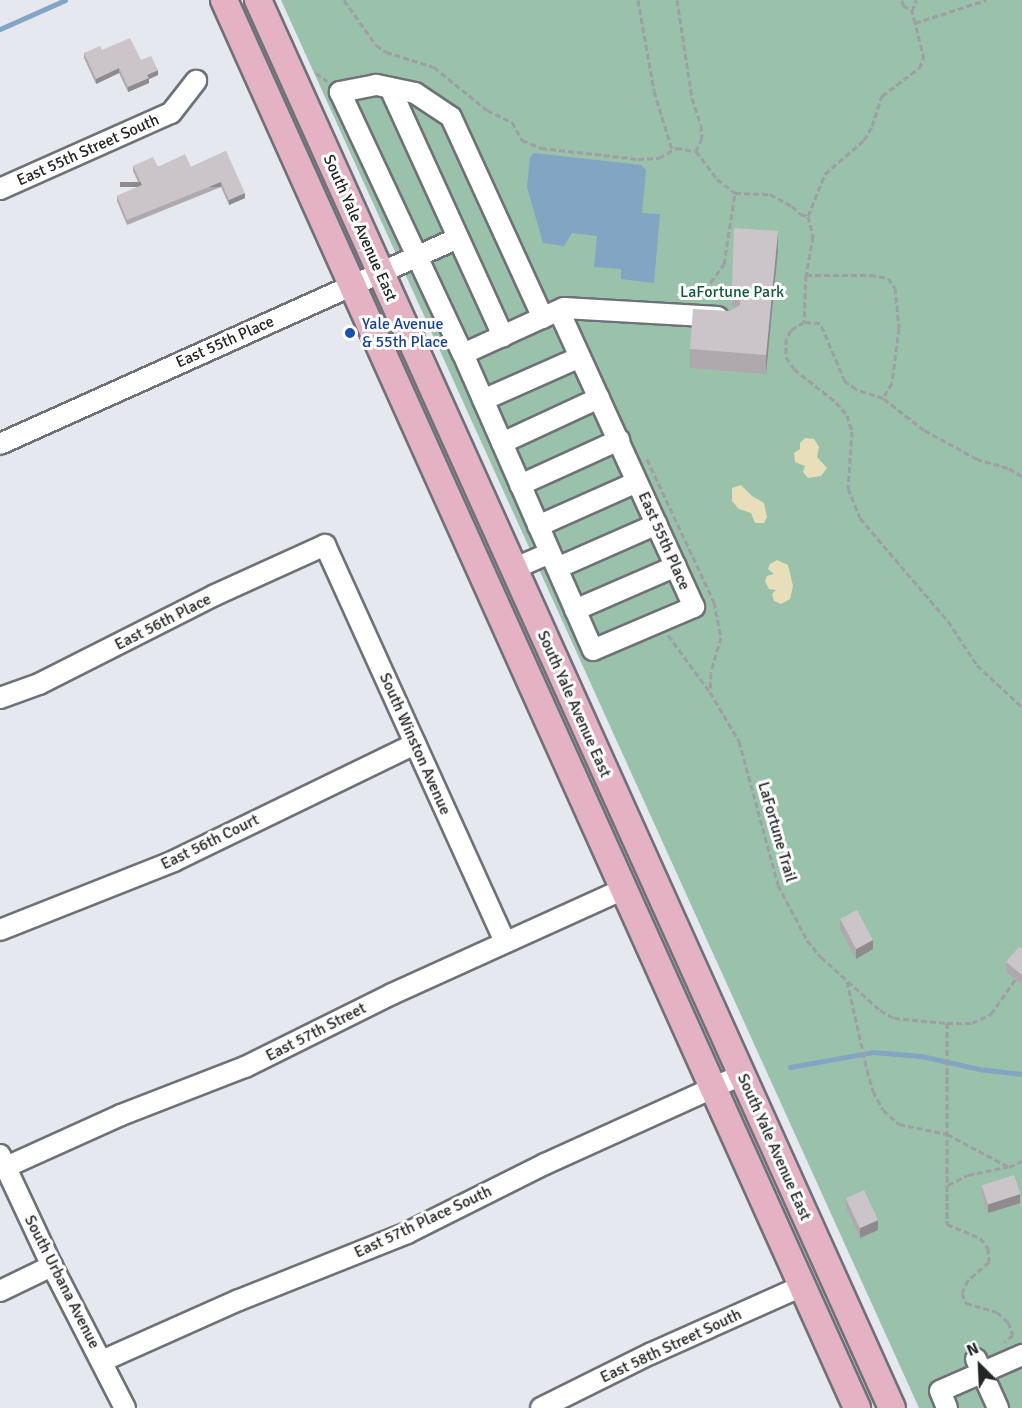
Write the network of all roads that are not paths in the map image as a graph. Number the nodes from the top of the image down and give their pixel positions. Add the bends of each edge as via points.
1 (224, 0) edge
2 (258, 0) edge
3 (196, 81) dead end
4 (390, 88) junction
5 (0, 189) edge
6 (458, 238) junction
7 (417, 255) junction
8 (380, 273) junction
9 (352, 285) junction
10 (551, 314) junction
11 (730, 318) edge
12 (503, 336) junction
13 (462, 354) junction
14 (580, 357) junction
15 (599, 399) junction
16 (483, 400) junction
17 (619, 441) junction
18 (502, 443) junction
19 (0, 444) edge
20 (637, 482) junction
21 (520, 485) junction
22 (657, 524) junction
23 (538, 526) junction
24 (325, 545) joint
25 (554, 561) junction
26 (676, 566) junction
27 (513, 569) junction
28 (575, 610) junction
29 (0, 698) edge
30 (415, 744) junction
31 (624, 889) junction
32 (0, 930) edge
33 (505, 942) junction
34 (741, 1074) junction
35 (713, 1087) junction
36 (3, 1161) edge
37 (52, 1266) junction
38 (802, 1286) junction
39 (0, 1291) edge
40 (1014, 1358) edge
41 (102, 1361) junction
42 (979, 1366) junction
43 (125, 1408) edge
44 (541, 1408) edge
45 (857, 1408) edge
46 (892, 1408) edge
47 (947, 1408) edge
48 (998, 1408) edge

1 - 9 main road, South Yale Avenue East
2 - 8 main road, South Yale Avenue East
3 - 5 street, East 55th Street South via 171,113
4 - 6 street
4 - 7 street, East 55th Place via 376,85 340,92
4 - 10 street, East 55th Place via 415,93 451,117
6 - 7 street
6 - 12 street
7 - 8 street, East 55th Place
7 - 13 street, East 55th Place
8 - 9 street, East 55th Place
8 - 27 main road, South Yale Avenue East
9 - 19 street, East 55th Place
9 - 31 main road, South Yale Avenue East
10 - 11 street via 564,308
10 - 12 street
10 - 14 street, East 55th Place
12 - 13 street
13 - 16 street, East 55th Place
14 - 15 street, East 55th Place
14 - 16 street
15 - 17 street, East 55th Place
15 - 18 street
16 - 18 street, East 55th Place
17 - 20 street, East 55th Place
17 - 21 street
18 - 21 street, East 55th Place
20 - 22 street, East 55th Place
20 - 23 street
21 - 23 street, East 55th Place
22 - 25 street
22 - 26 street, East 55th Place
23 - 25 street, East 55th Place
24 - 29 street, East 56th Place via 215,595 39,684
24 - 30 street, South Winston Avenue
25 - 27 street
25 - 28 street, East 55th Place
26 - 28 street
26 - 28 street, East 55th Place via 694,607 593,650
27 - 34 main road, South Yale Avenue East
30 - 32 street, East 56th Court via 174,861
30 - 33 street, South Winston Avenue
31 - 33 street, East 57th Street
31 - 35 main road, South Yale Avenue East
33 - 36 street, East 57th Street via 245,1067
34 - 35 street, East 57th Place South
34 - 46 main road, South Yale Avenue East
35 - 38 main road, South Yale Avenue East
35 - 41 street, East 57th Place South via 407,1233 239,1300
36 - 37 street, South Urbana Avenue
37 - 39 street
37 - 41 street, South Urbana Avenue
38 - 44 street, East 58th Street South
38 - 45 main road, South Yale Avenue East
40 - 42 street
41 - 43 street, South Urbana Avenue
42 - 47 street via 940,1392
42 - 48 street

